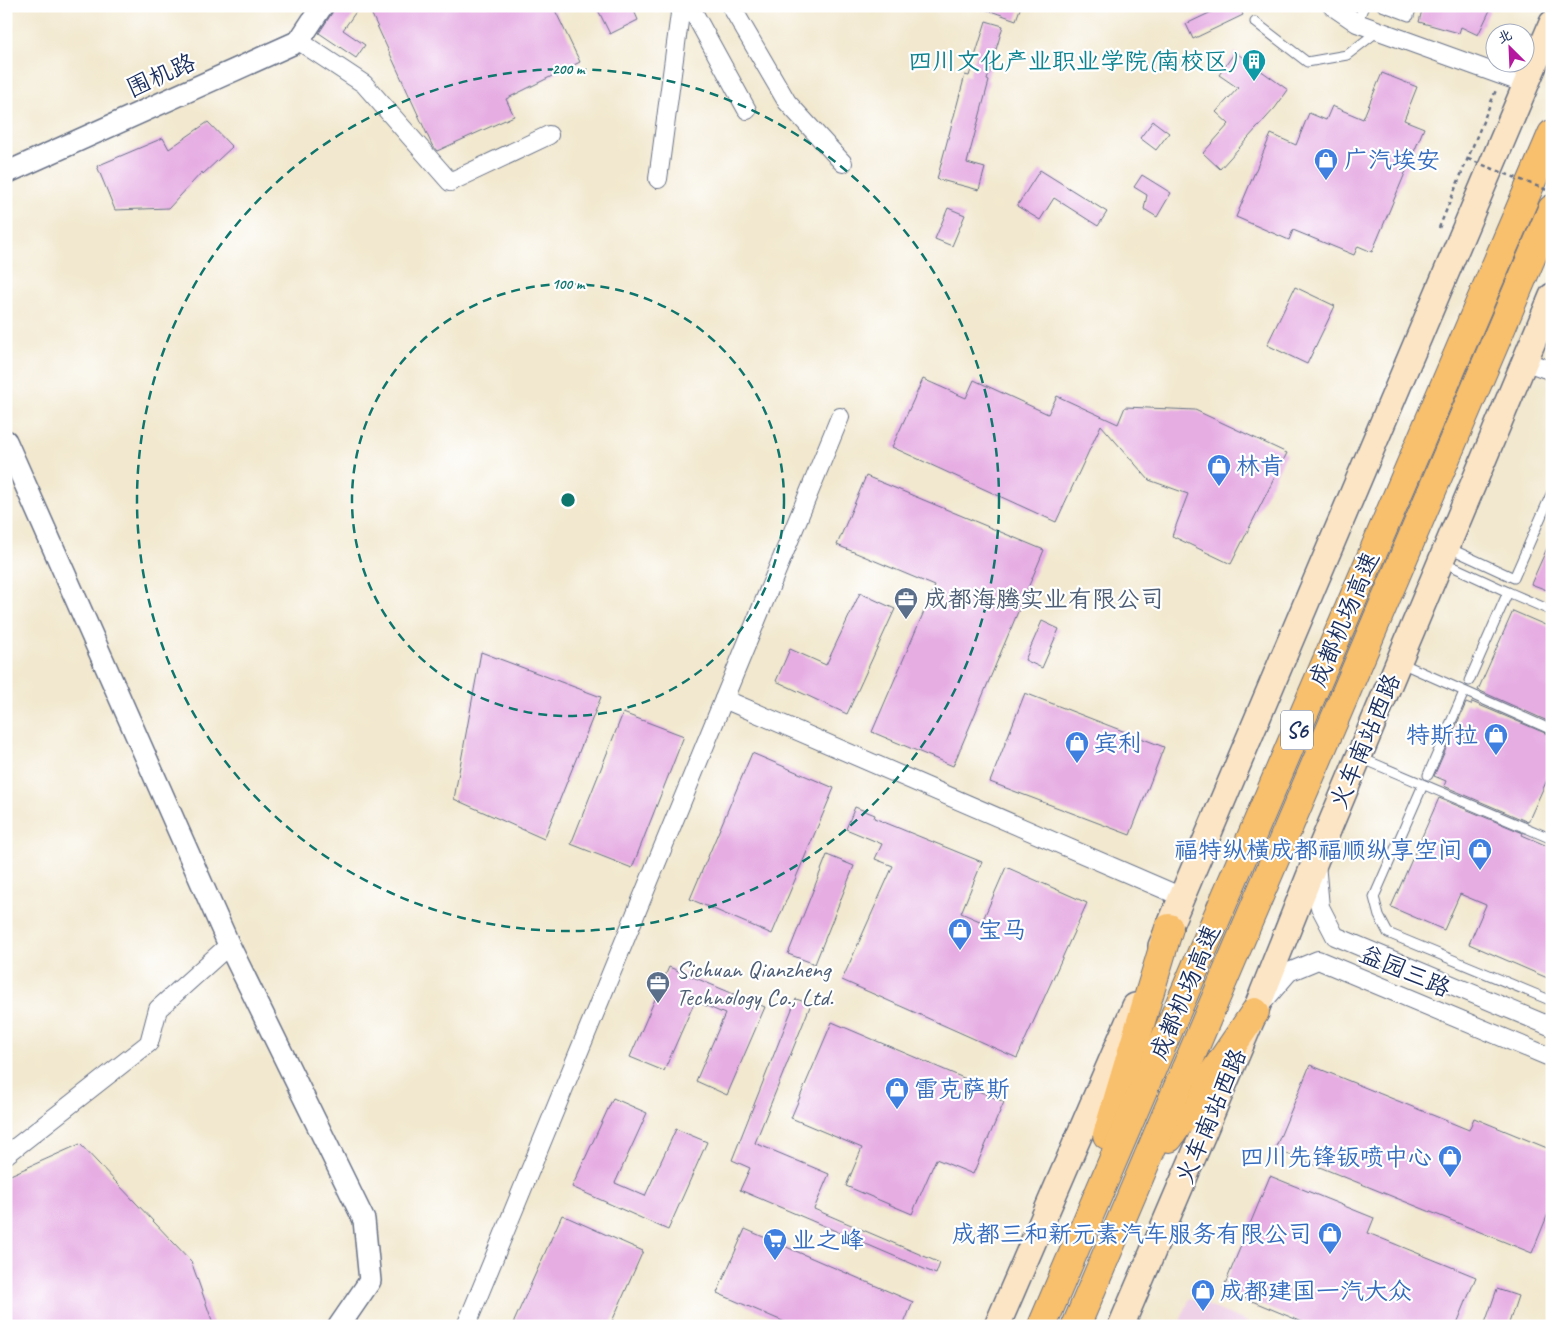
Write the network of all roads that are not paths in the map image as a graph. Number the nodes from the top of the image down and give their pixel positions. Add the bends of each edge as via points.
1 (322, 6) edge
2 (681, 6) edge
3 (690, 6) edge
4 (730, 6) edge
5 (1332, 6) edge
6 (1364, 6) edge
7 (1382, 6) edge
8 (1412, 6) edge
9 (1255, 22) dead end
10 (1357, 23) junction
11 (1552, 23) edge
12 (1378, 31) junction
13 (300, 41) junction
14 (1526, 84) junction
15 (747, 110) dead end
16 (1552, 134) edge
17 (549, 135) dead end
18 (843, 163) dead end
19 (6, 173) edge
20 (658, 179) dead end
21 (1552, 209) edge
22 (1552, 296) edge
23 (1524, 361) junction
24 (1552, 371) edge
25 (840, 417) dead end
26 (6, 441) edge
27 (1552, 492) edge
28 (1444, 554) junction
29 (1508, 592) junction
30 (1552, 611) edge
31 (1398, 662) junction
32 (1469, 681) dead end
33 (1464, 692) junction
34 (724, 699) junction
35 (1552, 730) edge
36 (1358, 757) junction
37 (1428, 775) dead end
38 (1423, 785) junction
39 (1552, 839) edge
40 (1316, 859) junction
41 (1182, 897) junction
42 (1169, 928) junction
43 (229, 945) junction
44 (1552, 1001) edge
45 (1255, 1012) junction
46 (1552, 1027) edge
47 (1552, 1058) edge
48 (6, 1155) edge
49 (1135, 1187) junction
50 (1070, 1260) junction
51 (339, 1326) edge
52 (466, 1326) edge
53 (997, 1326) edge
54 (1042, 1326) edge
55 (1076, 1326) edge
56 (1121, 1326) edge

1 - 13 street
2 - 20 street
3 - 15 street
4 - 18 street via 787,102
5 - 10 street
6 - 10 lane
7 - 8 lane via 1409,16
9 - 12 lane via 1307,62 1347,55
10 - 12 street
11 - 14 main road
12 - 14 street
13 - 17 street via 364,84 450,182
13 - 19 street, 围机路
14 - 41 main road
16 - 50 highway, 成都机场高速 / S6
21 - 49 highway, 成都机场高速 / S6
22 - 23 main road, 火车南站西路
23 - 24 street
23 - 28 main road, 火车南站西路
25 - 34 street
26 - 43 street
27 - 28 lane via 1514,578
28 - 29 lane
28 - 31 main road, 火车南站西路
29 - 30 lane
29 - 32 lane
31 - 33 lane
31 - 36 main road, 火车南站西路
33 - 35 lane
33 - 37 lane
34 - 41 street
34 - 52 street
36 - 38 lane
36 - 40 main road, 火车南站西路
38 - 39 lane
38 - 44 lane via 1374,897 1388,933
40 - 45 main road, 火车南站西路
40 - 46 street, 益园三路 via 1320,907 1335,936
41 - 42 main road
42 - 50 highway
42 - 53 main road
43 - 48 street via 158,1009 149,1043
43 - 51 street via 364,1220 370,1281
45 - 47 street, 益园三路 via 1289,972 1318,960
45 - 49 highway
45 - 56 main road, 火车南站西路
49 - 55 highway, 成都机场高速 / S6
50 - 54 highway, 成都机场高速 / S6

